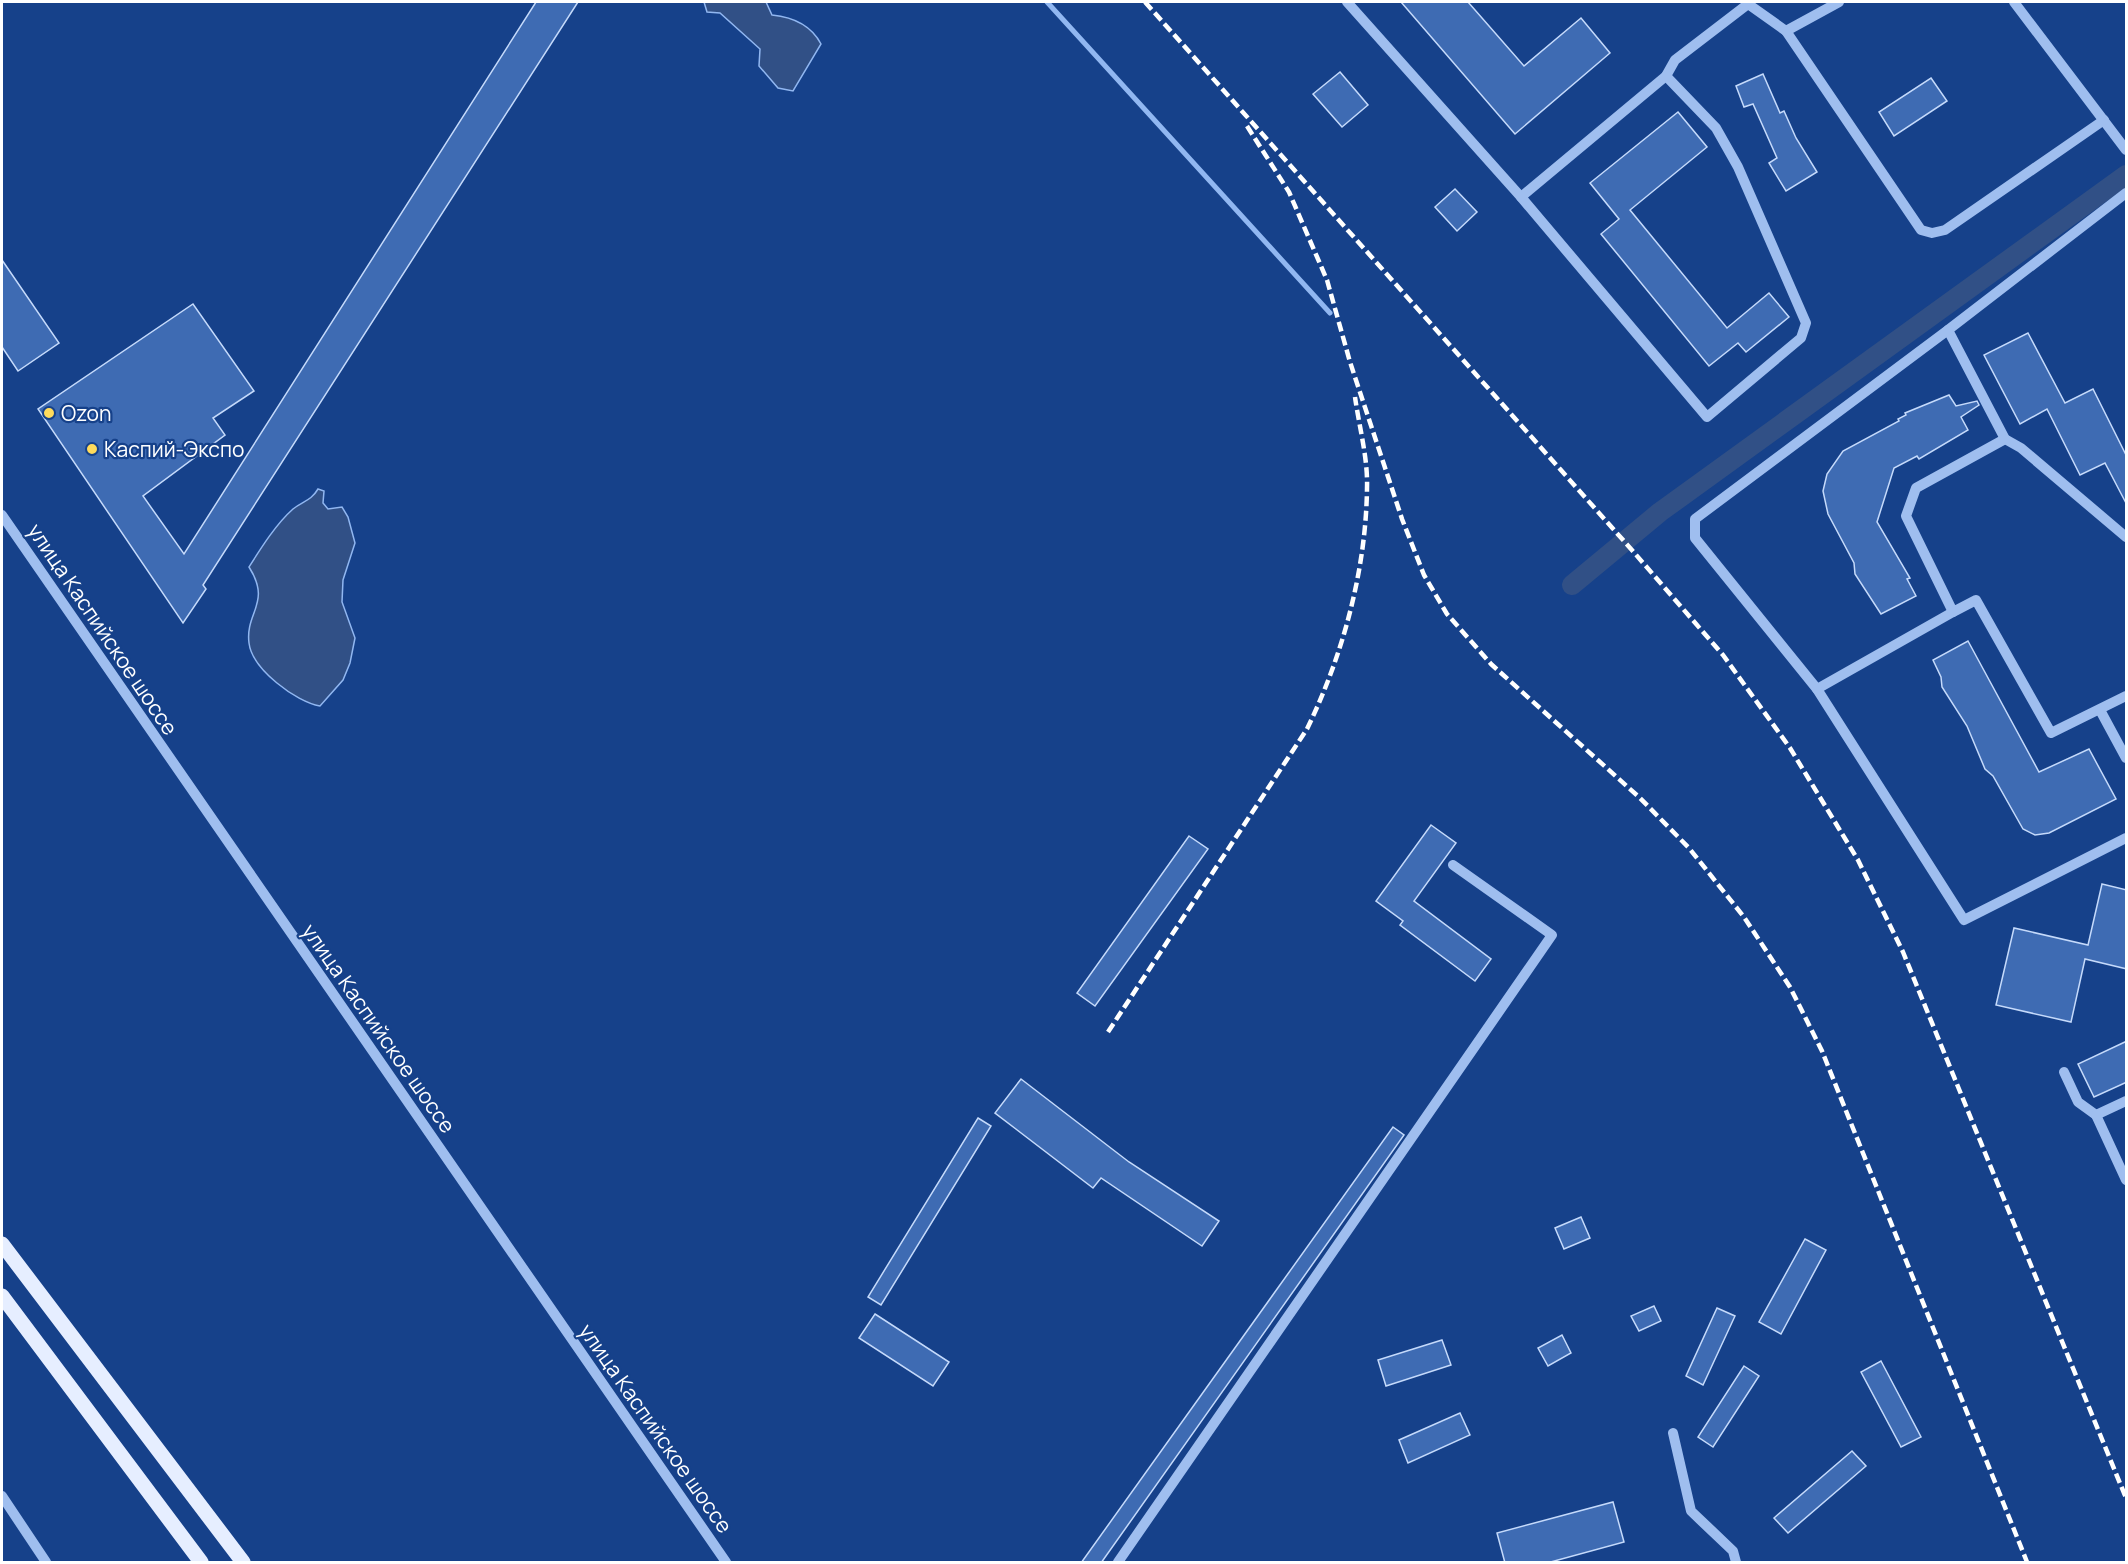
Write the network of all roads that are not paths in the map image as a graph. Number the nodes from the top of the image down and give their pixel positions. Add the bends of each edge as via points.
1 (1347, 2) edge
2 (1839, 2) edge
3 (2014, 2) edge
4 (1748, 3) edge
5 (1786, 31) junction
6 (1666, 76) junction
7 (2104, 120) junction
8 (2127, 150) edge
9 (2127, 193) edge
10 (1521, 197) junction
11 (1948, 330) junction
12 (2005, 439) junction
13 (2, 515) edge
14 (2127, 537) edge
15 (1953, 612) junction
16 (1817, 689) junction
17 (2127, 696) edge
18 (2100, 710) junction
19 (2127, 758) edge
20 (2127, 838) edge
21 (1453, 865) dead end
22 (2064, 1072) dead end
23 (2127, 1101) edge
24 (2096, 1115) junction
25 (2127, 1180) edge
26 (2, 1244) edge
27 (2, 1296) edge
28 (1673, 1433) dead end
29 (2, 1496) edge
30 (46, 1563) edge
31 (201, 1563) edge
32 (243, 1563) edge
33 (726, 1563) edge
34 (1118, 1563) edge
35 (1736, 1563) edge

1 - 10 street
2 - 5 street
3 - 7 street
4 - 5 street
4 - 6 street via 1675,60
5 - 7 street via 1921,230 1945,230
6 - 10 street
6 - 10 street via 1716,128 1738,167 1806,323 1801,338 1707,417
7 - 8 street
9 - 11 street
11 - 12 street
11 - 16 street via 1695,519 1695,538
12 - 14 street via 2021,448
12 - 15 street via 1916,488 1906,516
13 - 33 street, улица Каспийское шоссе
15 - 16 street
15 - 18 street via 1976,600 2051,733
16 - 20 street via 1964,920
17 - 18 street
18 - 19 street
21 - 34 street via 1552,935
22 - 24 street via 2078,1102
23 - 24 street
24 - 25 street
26 - 32 main road
27 - 31 main road
28 - 35 street via 1691,1511 1733,1551
29 - 30 street

